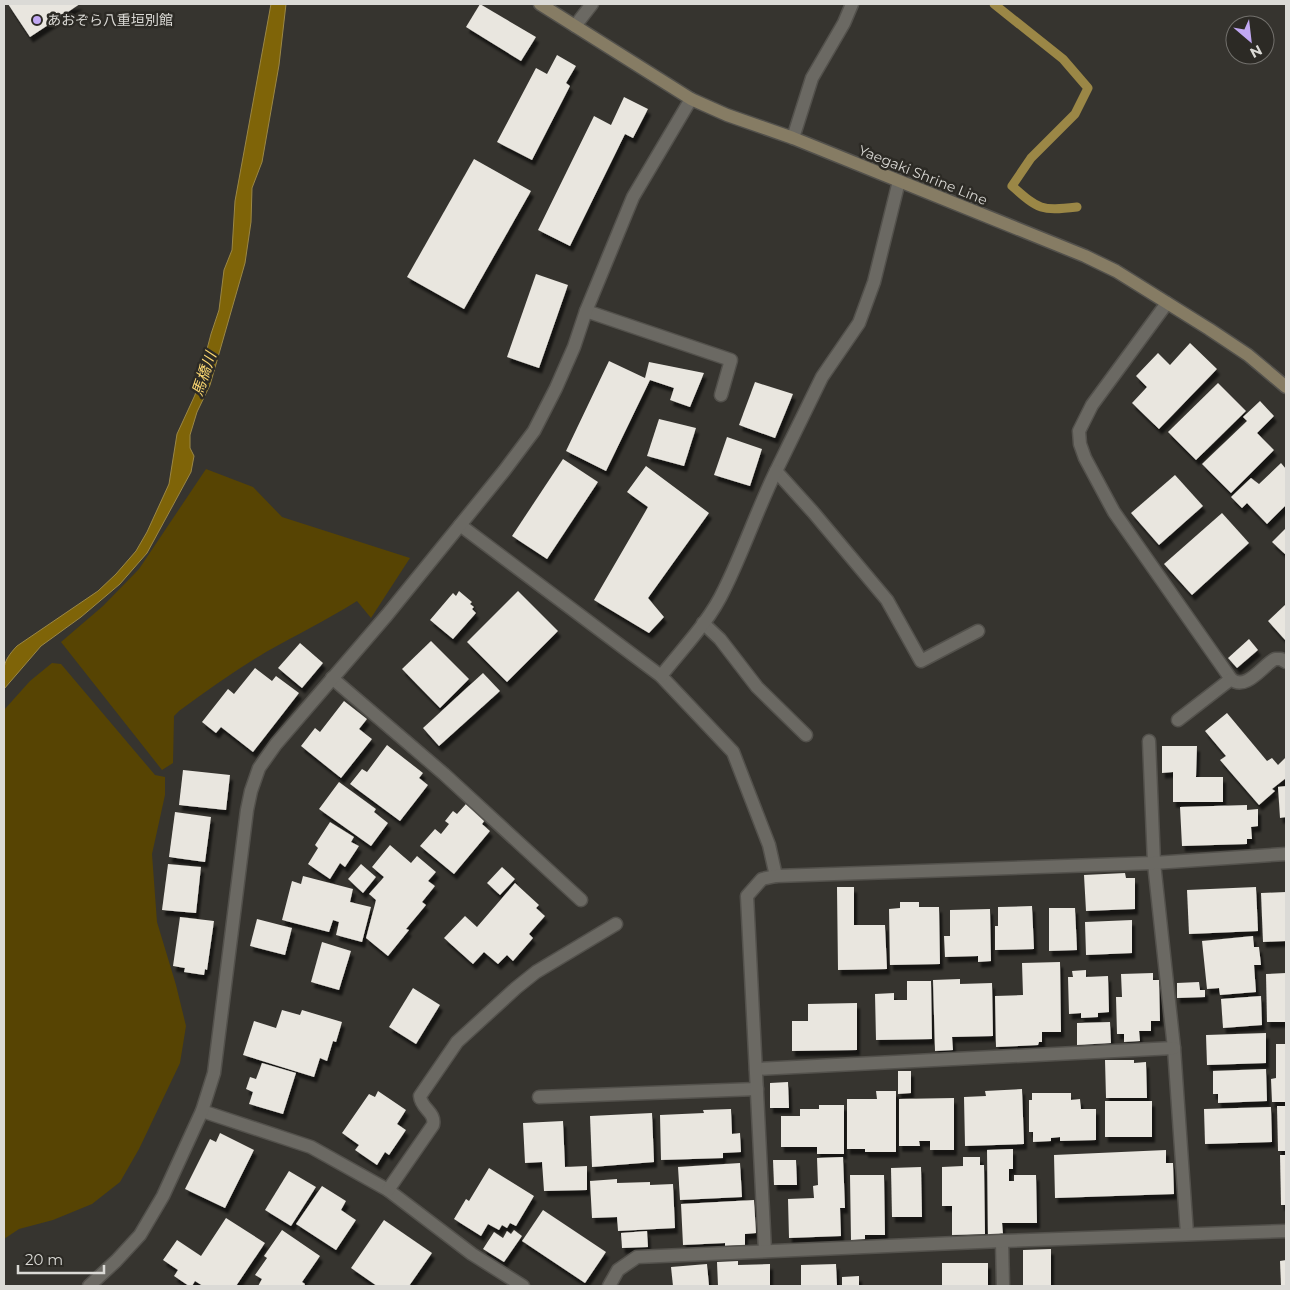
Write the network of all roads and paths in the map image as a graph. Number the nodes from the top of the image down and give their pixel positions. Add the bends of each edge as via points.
1 (540, 4) edge
2 (592, 4) edge
3 (852, 4) edge
4 (575, 26) junction
5 (691, 99) junction
6 (793, 138) junction
7 (899, 181) junction
8 (1167, 303) junction
9 (586, 311) junction
10 (1286, 388) edge
11 (721, 395) dead end
12 (776, 471) junction
13 (460, 525) junction
14 (703, 623) junction
15 (978, 631) dead end
16 (1286, 662) edge
17 (661, 676) junction
18 (332, 678) junction
19 (1231, 679) junction
20 (1178, 720) dead end
21 (806, 735) dead end
22 (1149, 742) dead end
23 (1286, 854) edge
24 (1154, 863) junction
25 (776, 876) junction
26 (581, 900) dead end
27 (616, 924) dead end
28 (1174, 1048) junction
29 (756, 1069) junction
30 (757, 1089) junction
31 (539, 1097) dead end
32 (202, 1111) junction
33 (388, 1190) junction
34 (1286, 1231) edge
35 (1187, 1234) junction
36 (1002, 1241) junction
37 (765, 1251) junction
38 (89, 1286) edge
39 (523, 1286) edge
40 (609, 1286) edge
41 (1003, 1286) edge

1 - 4 main road, Yaegaki Shrine Line
2 - 4 street
3 - 6 street via 812,78
4 - 5 main road, Yaegaki Shrine Line
5 - 6 main road, Yaegaki Shrine Line
5 - 9 street via 633,197
6 - 7 main road, Yaegaki Shrine Line
7 - 8 main road, Yaegaki Shrine Line via 1085,256
7 - 12 street via 874,282 859,323 822,377
8 - 10 main road, Yaegaki Shrine Line via 1248,355
8 - 19 street via 1092,405 1080,431 1080,444 1114,512
9 - 11 street via 731,360
9 - 13 street via 574,347 534,430
12 - 14 street via 723,592
12 - 15 street via 887,600 921,661
13 - 17 street
13 - 18 street
14 - 17 street
14 - 21 street via 758,687
16 - 19 street via 1275,659 1247,681 1240,683
17 - 25 street via 733,752 769,844
18 - 26 street via 444,774
18 - 32 street via 276,744 259,768 251,791 214,1073
19 - 20 street
22 - 24 street
23 - 24 street
24 - 25 street
24 - 28 street
25 - 29 street via 762,879 747,896
27 - 33 street via 536,972 458,1042 420,1096 432,1115 433,1125
28 - 29 street
28 - 35 street
29 - 30 street
30 - 31 street
30 - 37 street
32 - 33 street via 311,1147
32 - 38 street via 163,1196 140,1235
33 - 39 street via 472,1254
34 - 35 street
35 - 36 street
36 - 37 street
36 - 41 street
37 - 40 street via 637,1257 618,1270

